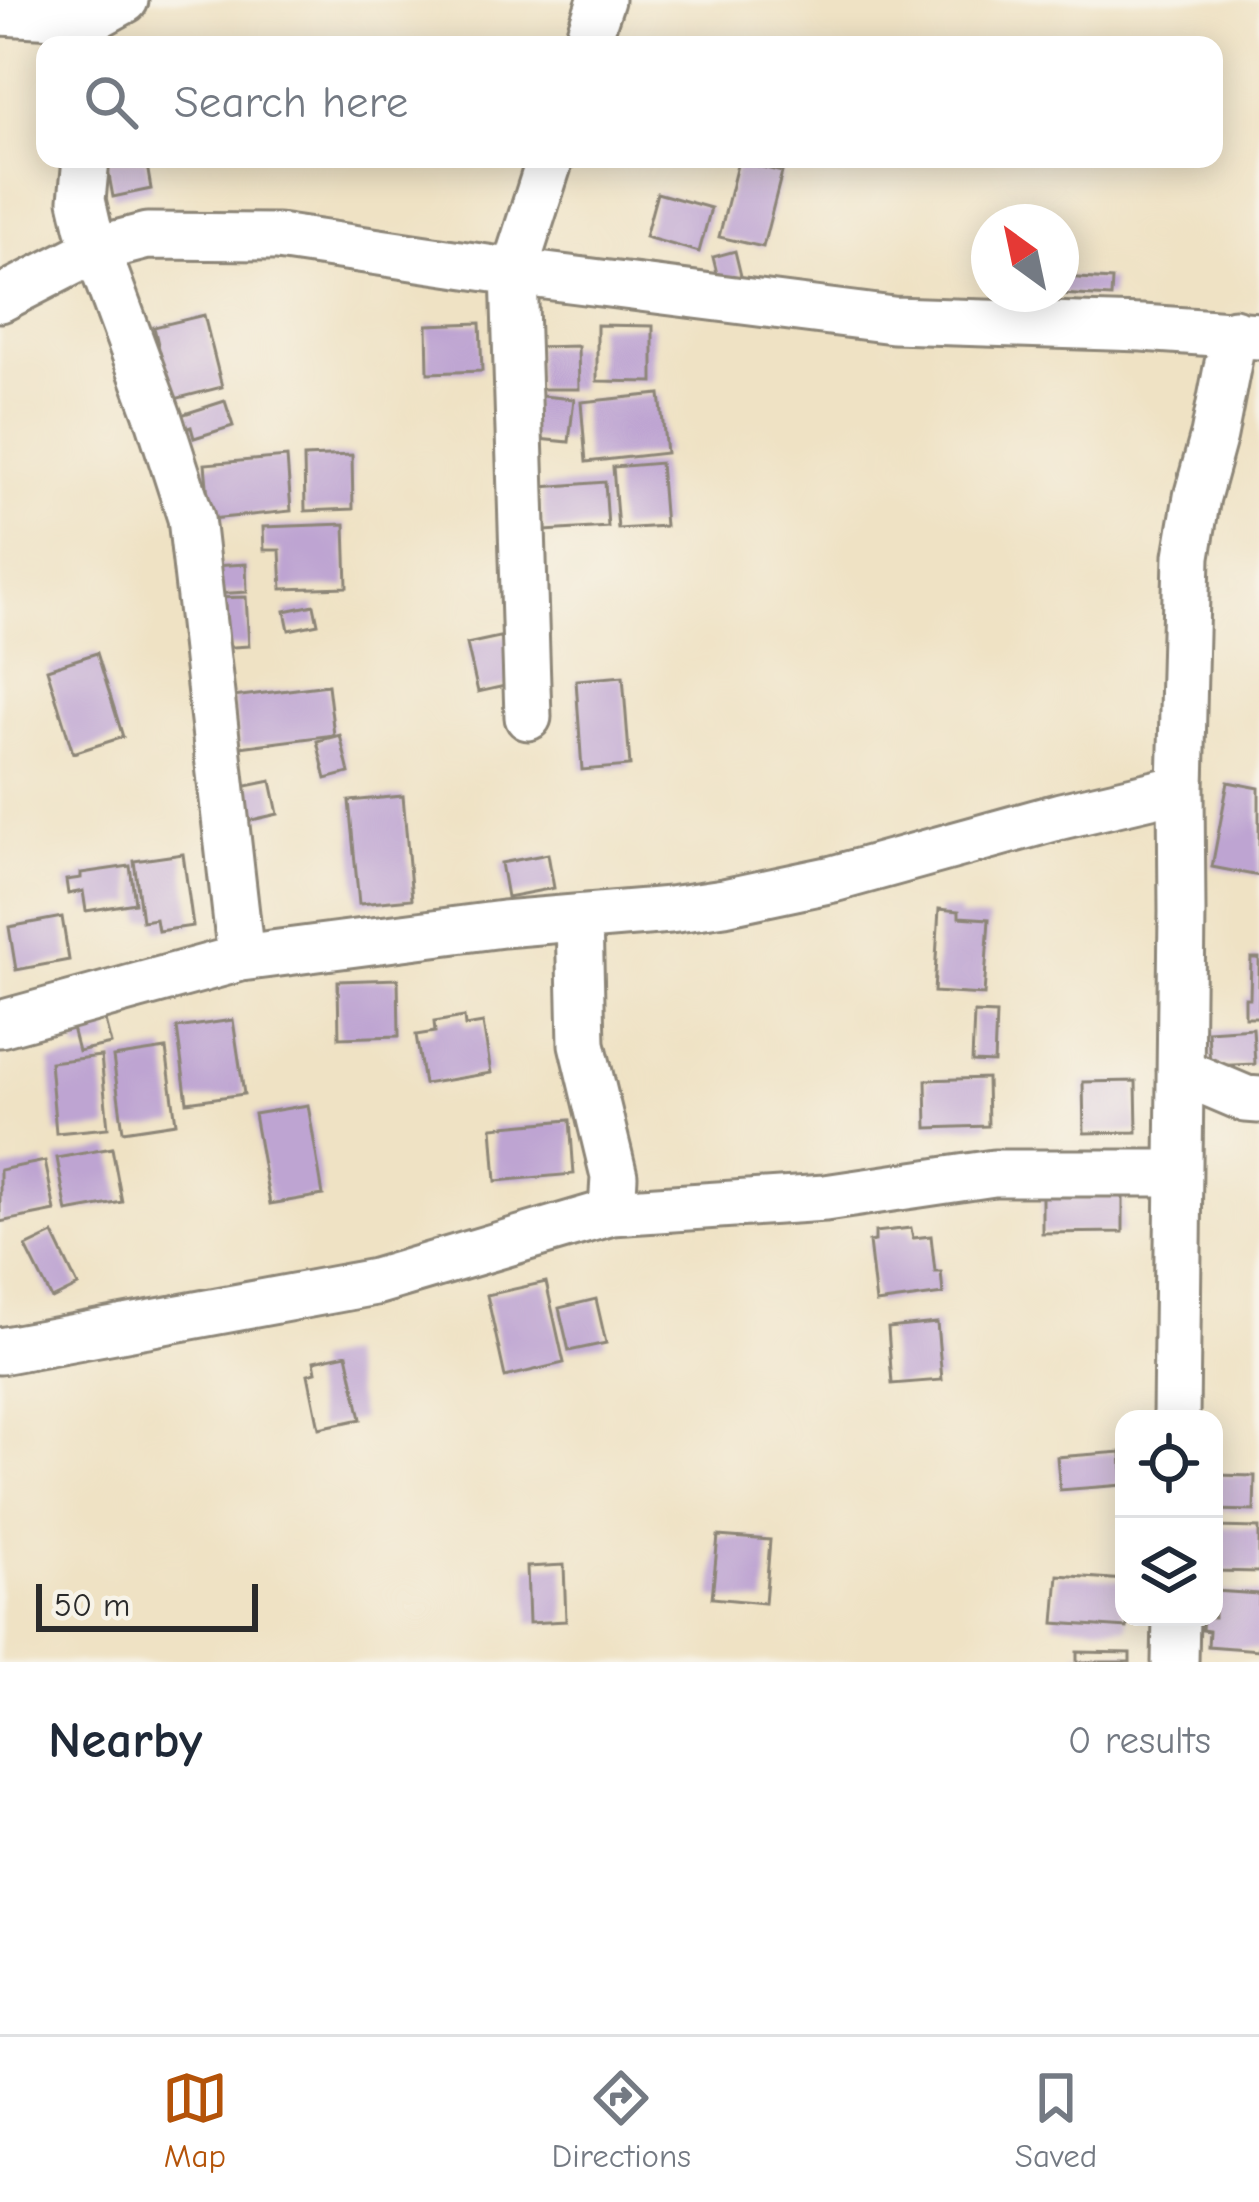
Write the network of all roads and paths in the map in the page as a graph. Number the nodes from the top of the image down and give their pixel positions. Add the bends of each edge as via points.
1 (601, 0) edge
2 (0, 12) edge
3 (101, 16) edge
4 (589, 36) edge
5 (85, 168) edge
6 (547, 168) edge
7 (97, 249) junction
8 (514, 272) junction
9 (0, 298) edge
10 (1247, 334) edge
11 (528, 717) dead end
12 (1181, 788) junction
13 (579, 918) junction
14 (241, 958) junction
15 (0, 1024) edge
16 (1180, 1071) junction
17 (1259, 1100) edge
18 (1178, 1173) junction
19 (612, 1212) junction
20 (2, 1345) edge
21 (1176, 1410) edge
22 (1176, 1626) edge
23 (1175, 1662) edge

1 - 4 street
2 - 3 street
5 - 7 street via 82,200
6 - 8 street
7 - 8 street via 147,236 278,237
7 - 9 street
7 - 14 street via 191,518
8 - 10 street via 893,320
8 - 11 street
10 - 12 street via 1187,556
12 - 13 street via 833,879 724,902
12 - 16 street
13 - 14 street
13 - 19 street via 582,1045 614,1177
14 - 15 street
16 - 17 street
16 - 18 street
18 - 19 street via 994,1173 825,1198
18 - 21 street
19 - 20 street via 375,1282
22 - 23 street

